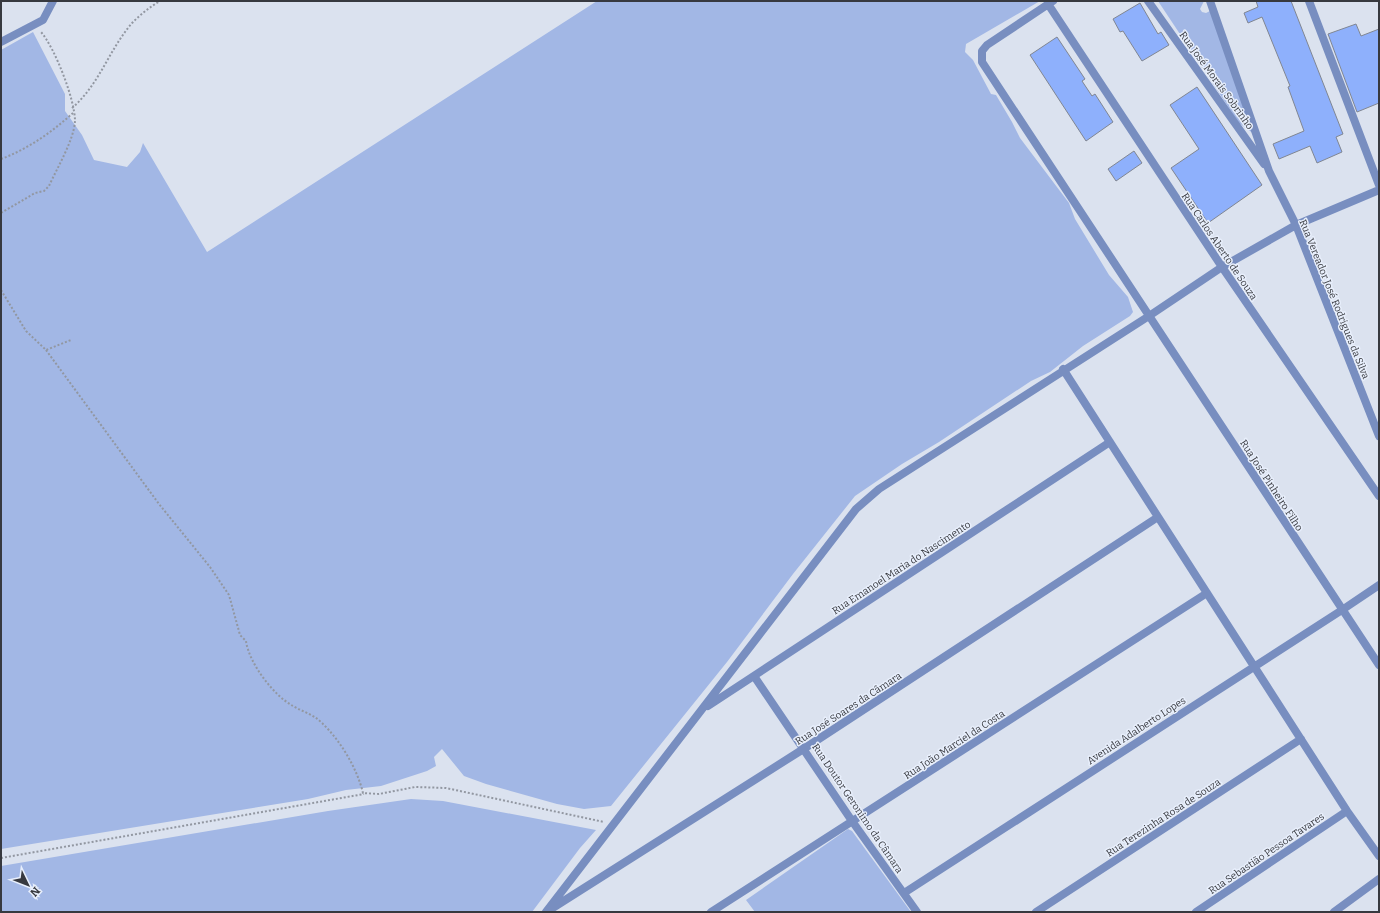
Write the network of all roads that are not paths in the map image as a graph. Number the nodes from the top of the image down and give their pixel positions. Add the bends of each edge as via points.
1 (53, 1) edge
2 (1148, 1) edge
3 (1210, 1) edge
4 (1309, 1) edge
5 (1050, 3) edge
6 (1, 42) edge
7 (1269, 171) junction
8 (1379, 185) edge
9 (1379, 190) edge
10 (1296, 225) junction
11 (1222, 267) junction
12 (1149, 316) junction
13 (1064, 369) junction
14 (1379, 436) edge
15 (1110, 442) junction
16 (1379, 496) edge
17 (1158, 517) junction
18 (1379, 585) edge
19 (1207, 593) junction
20 (1342, 610) junction
21 (1379, 665) edge
22 (1254, 666) junction
23 (754, 676) junction
24 (703, 709) junction
25 (1301, 739) junction
26 (805, 748) junction
27 (1347, 811) junction
28 (852, 821) junction
29 (1379, 856) edge
30 (1379, 879) edge
31 (904, 892) junction
32 (546, 912) edge
33 (711, 912) edge
34 (917, 912) edge
35 (1036, 912) edge
36 (1196, 912) edge
37 (1334, 912) edge

1 - 6 street via 43,20
2 - 7 street, Rua José Morais Sobrinho
3 - 7 street
4 - 8 street
5 - 11 street, Rua Carlos Aberto de Souza
5 - 12 street, Rua José Pinheiro Filho via 987,45 982,51 982,62
7 - 10 street, Rua Vereador José Rodrigues da Silva
9 - 10 street
10 - 11 street
10 - 14 street, Rua Vereador José Rodrigues da Silva
11 - 12 street
11 - 16 street, Rua Carlos Aberto de Souza
12 - 13 street
12 - 20 street, Rua José Pinheiro Filho
13 - 15 street
13 - 24 street via 879,489 856,509 741,656
15 - 17 street
15 - 23 street, Rua Emanoel Maria do Nascimento
17 - 19 street
17 - 26 street, Rua José Soares da Câmara
18 - 20 street, Avenida Adalberto Lopes
19 - 22 street
19 - 28 street, Rua João Marciel da Costa
20 - 21 street, Rua José Pinheiro Filho
20 - 22 street, Avenida Adalberto Lopes
22 - 25 street
22 - 31 street, Avenida Adalberto Lopes
23 - 24 street, Rua Emanoel Maria do Nascimento
23 - 26 street, Rua Doutor Geronimo da Câmara
24 - 32 street
25 - 27 street
25 - 35 street, Rua Terezinha Rosa de Souza
26 - 28 street, Rua Doutor Geronimo da Câmara
26 - 32 street, Rua José Soares da Câmara
27 - 29 street
27 - 36 street, Rua Sebastião Pessoa Tavares
28 - 31 street, Rua Doutor Geronimo da Câmara
28 - 33 street, Rua João Marciel da Costa
30 - 37 street
31 - 34 street, Rua Doutor Geronimo da Câmara

